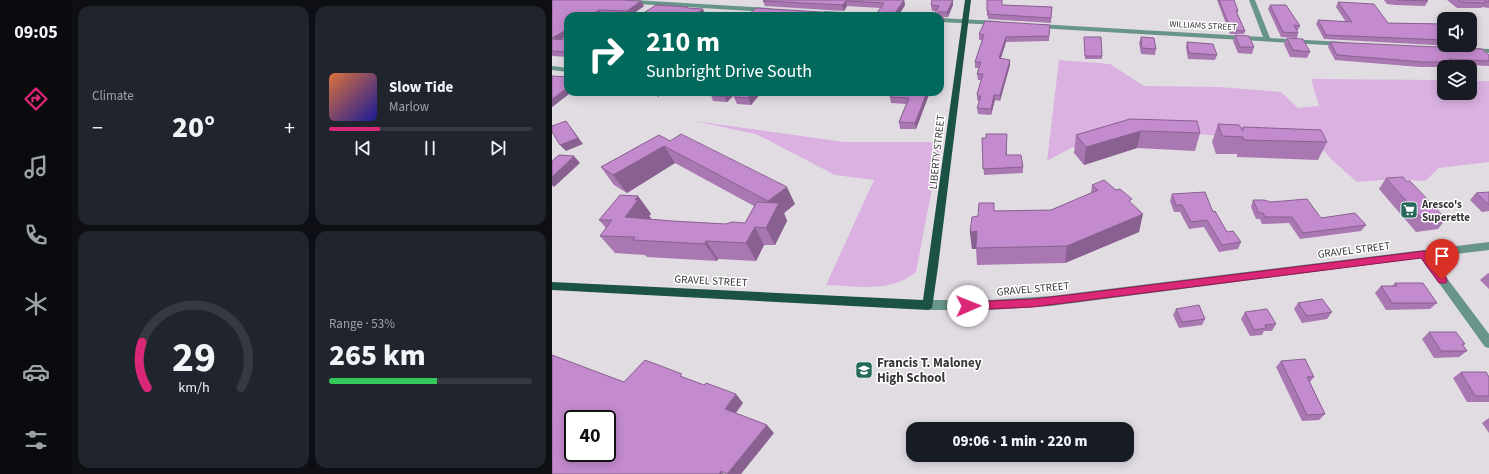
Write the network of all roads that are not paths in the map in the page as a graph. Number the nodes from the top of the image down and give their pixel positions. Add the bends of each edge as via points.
1 (605, 0) edge
2 (968, 0) edge
3 (1252, 0) edge
4 (779, 10) edge
5 (944, 20) edge
6 (965, 21) junction
7 (1003, 24) edge
8 (1034, 25) edge
9 (1267, 39) junction
10 (1350, 45) edge
11 (1477, 51) edge
12 (1489, 51) edge
13 (552, 68) edge
14 (564, 70) edge
15 (1489, 246) edge
16 (1424, 254) junction
17 (552, 286) edge
18 (928, 305) junction
19 (1489, 343) edge

1 - 4 street
2 - 6 main road, LIBERTY STREET
3 - 9 street
5 - 6 street
6 - 7 street
6 - 18 main road, LIBERTY STREET
8 - 9 street, WILLIAMS STREET
9 - 10 street, WILLIAMS STREET
11 - 12 street
13 - 14 street
15 - 16 street, GRAVEL STREET
16 - 18 street, GRAVEL STREET via 1051,301
16 - 19 street
17 - 18 main road, GRAVEL STREET

